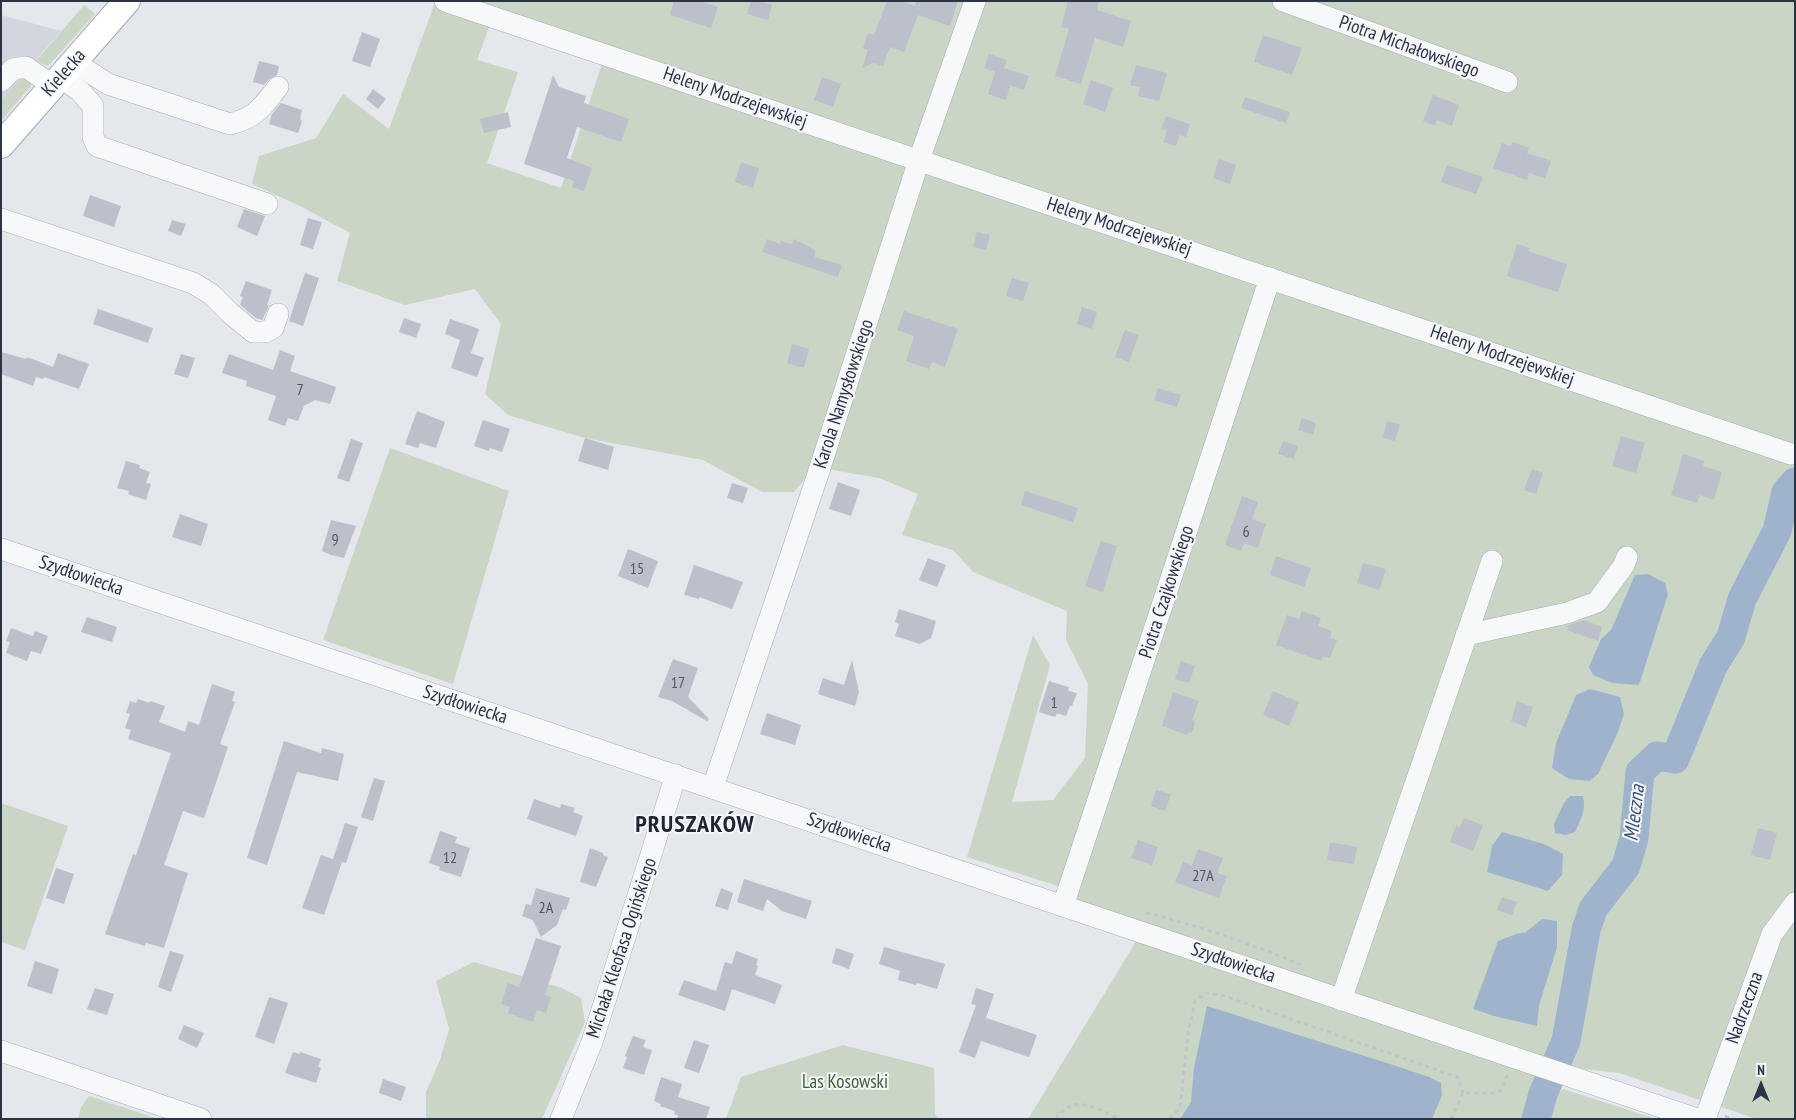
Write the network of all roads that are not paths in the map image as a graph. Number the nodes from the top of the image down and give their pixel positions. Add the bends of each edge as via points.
1 (127, 1) edge
2 (446, 1) edge
3 (975, 1) edge
4 (1283, 1) edge
5 (62, 75) junction
6 (1, 81) edge
7 (1507, 82) dead end
8 (278, 87) dead end
9 (1, 144) edge
10 (919, 160) junction
11 (267, 204) dead end
12 (1, 219) edge
13 (1270, 278) junction
14 (278, 314) dead end
15 (1791, 454) dead end
16 (1, 549) edge
17 (1627, 557) dead end
18 (1492, 561) dead end
19 (1466, 635) junction
20 (676, 776) junction
21 (713, 787) junction
22 (1795, 903) edge
23 (1063, 906) junction
24 (1341, 1000) junction
25 (1, 1051) edge
26 (1693, 1118) edge
27 (201, 1119) edge
28 (561, 1119) edge

1 - 5 main road, Kielecka
2 - 10 street, Heleny Modrzejewskiej
3 - 10 street, Karola Namysłowskiego
4 - 7 street, Piotra Michałowskiego
5 - 6 street via 26,67 14,69
5 - 8 street via 108,84 230,124 257,113
5 - 9 main road, Kielecka
5 - 11 street via 93,106 93,137 98,146
10 - 13 street, Heleny Modrzejewskiej
10 - 21 street, Karola Namysłowskiego
12 - 14 street via 193,283 211,294 254,332 273,328
13 - 15 street, Heleny Modrzejewskiej
13 - 23 street, Piotra Czajkowskiego
16 - 20 street, Szydłowiecka
17 - 19 street via 1597,602 1567,613
18 - 19 street
19 - 24 street
20 - 21 street, Szydłowiecka
20 - 28 street, Michała Kleofasa Ogińskiego via 592,1042
21 - 23 street, Szydłowiecka
22 - 26 street, Nadrzeczna via 1772,934
23 - 24 street, Szydłowiecka
24 - 26 street, Szydłowiecka
25 - 27 street

